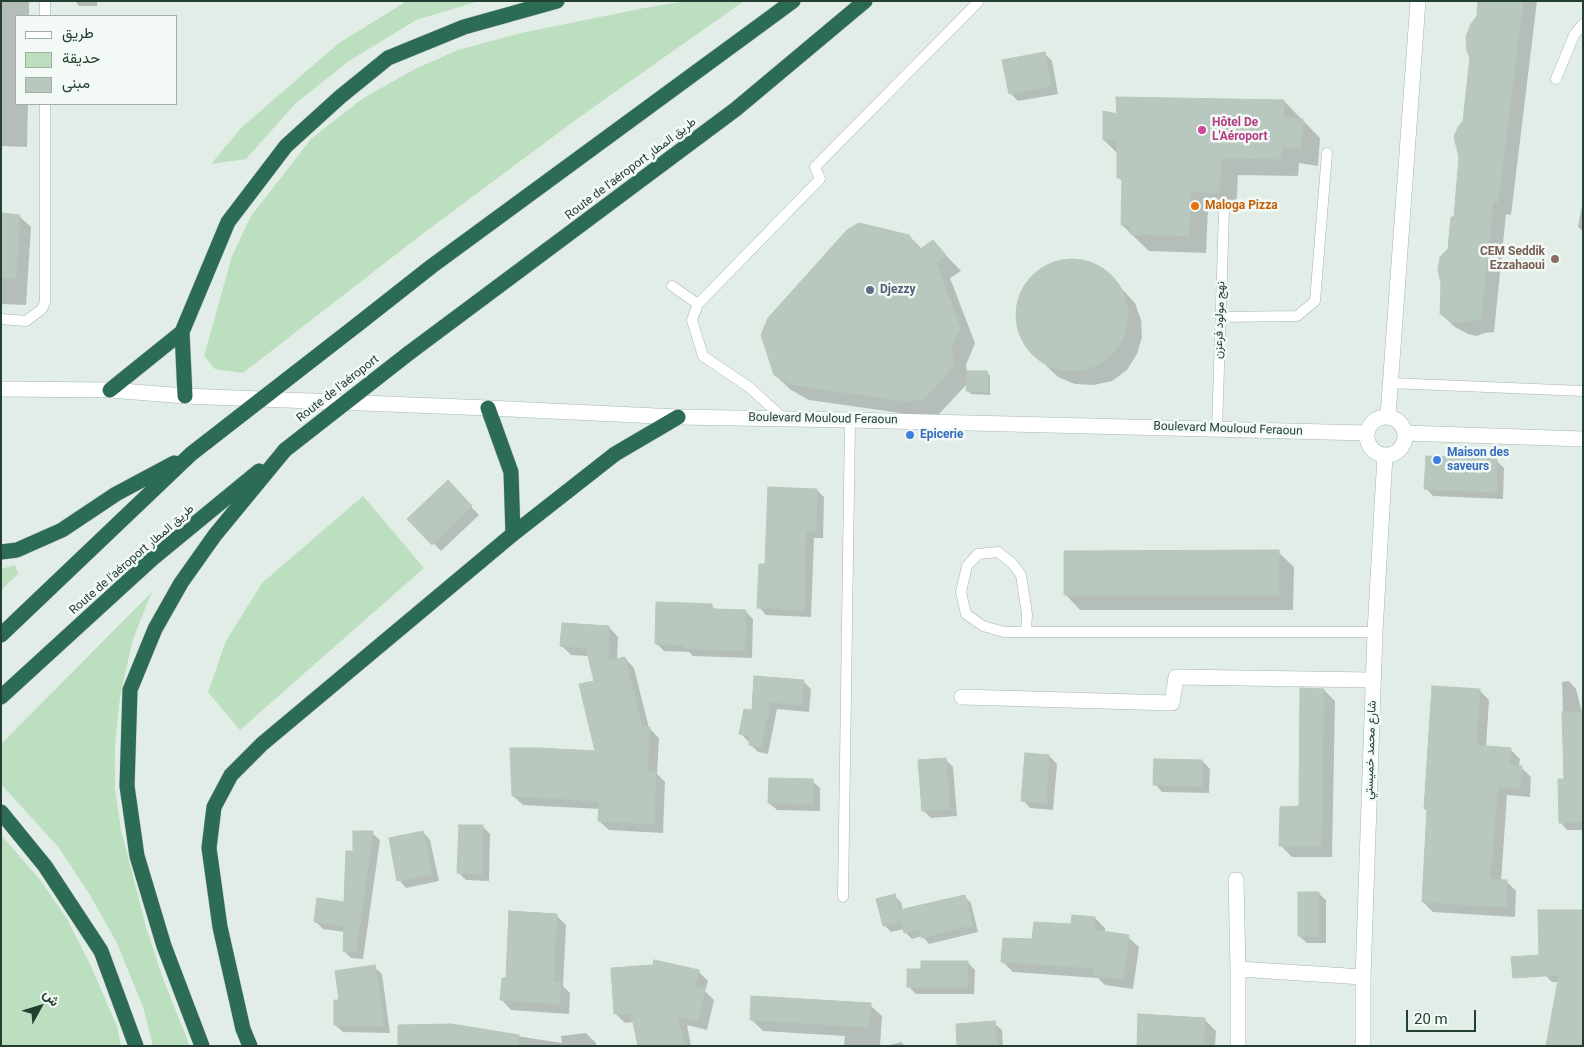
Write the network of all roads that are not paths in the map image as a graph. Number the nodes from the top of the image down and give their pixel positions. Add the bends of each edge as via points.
1 (44, 1) edge
2 (557, 1) edge
3 (793, 1) edge
4 (865, 1) edge
5 (979, 1) edge
6 (1418, 1) edge
7 (44, 15) edge
8 (1583, 24) edge
9 (1556, 79) dead end
10 (45, 105) edge
11 (1327, 153) dead end
12 (1224, 211) dead end
13 (672, 286) dead end
14 (698, 304) junction
15 (1221, 317) junction
16 (1, 319) edge
17 (182, 332) junction
18 (409, 353) joint
19 (1390, 383) junction
20 (1, 389) edge
21 (110, 390) junction
22 (1583, 391) edge
23 (185, 396) junction
24 (488, 408) junction
25 (1388, 416) junction
26 (678, 417) junction
27 (784, 418) junction
28 (850, 420) junction
29 (1217, 429) junction
30 (1367, 433) junction
31 (1405, 433) junction
32 (1583, 439) edge
33 (285, 450) junction
34 (191, 454) junction
35 (1385, 455) junction
36 (513, 534) junction
37 (1, 552) edge
38 (1026, 632) junction
39 (1375, 632) junction
40 (1, 635) edge
41 (1373, 680) junction
42 (962, 696) dead end
43 (1, 697) edge
44 (1, 812) edge
45 (1236, 880) dead end
46 (843, 897) dead end
47 (1238, 969) junction
48 (1363, 977) junction
49 (136, 1046) edge
50 (202, 1046) edge
51 (250, 1046) edge
52 (1238, 1046) edge
53 (1363, 1046) edge

1 - 7 lane
2 - 17 highway via 464,27 388,58 340,97 286,146 228,222
3 - 34 highway, bridge via 440,260
4 - 18 highway, Route de l'aéroport طريق المطار via 736,109
5 - 14 lane via 815,167 820,179
6 - 19 main road
8 - 9 lane via 1574,35
10 - 16 lane via 45,302 42,309 26,321
11 - 15 lane via 1316,301 1297,316
12 - 15 lane, نهج مولود فرعزن
13 - 14 lane
14 - 27 lane via 692,320 703,356 748,387
15 - 29 lane, نهج مولود فرعزن
17 - 21 highway
17 - 23 highway
18 - 33 highway, Route de l'aéroport, bridge
19 - 22 lane
19 - 25 main road
20 - 21 main road, Boulevard Mouloud Feraoun
21 - 23 main road, Boulevard Mouloud Feraoun
23 - 24 main road, Boulevard Mouloud Feraoun
24 - 26 main road, Boulevard Mouloud Feraoun
24 - 36 highway via 511,472
25 - 30 main road via 1372,422
25 - 31 main road via 1400,422
26 - 27 main road, Boulevard Mouloud Feraoun
26 - 36 highway via 615,454
27 - 28 main road, Boulevard Mouloud Feraoun
28 - 29 main road, Boulevard Mouloud Feraoun
28 - 46 lane
29 - 30 main road, Boulevard Mouloud Feraoun
30 - 35 main road via 1373,450
31 - 32 main road
31 - 35 main road via 1401,448
33 - 43 highway, Route de l'aéroport طريق المطار via 152,559
33 - 50 highway via 215,535 181,583 155,629 130,690 127,786 137,856 164,946
34 - 37 highway via 116,494 62,530 17,550
34 - 40 highway
35 - 39 main road, شارع محمد خميستي
36 - 51 highway via 262,744 231,775 214,807 209,848 220,928 243,1029
38 - 38 lane via 1004,632 983,626 966,614 961,592 967,566 978,554 998,552 1021,575 1027,614
38 - 39 lane
39 - 41 main road, شارع محمد خميستي
41 - 42 main road via 1176,677 1172,703
41 - 48 main road, شارع محمد خميستي
44 - 49 highway via 45,866 101,950
45 - 47 main road
47 - 48 main road
47 - 52 main road
48 - 53 main road, شارع محمد خميستي

